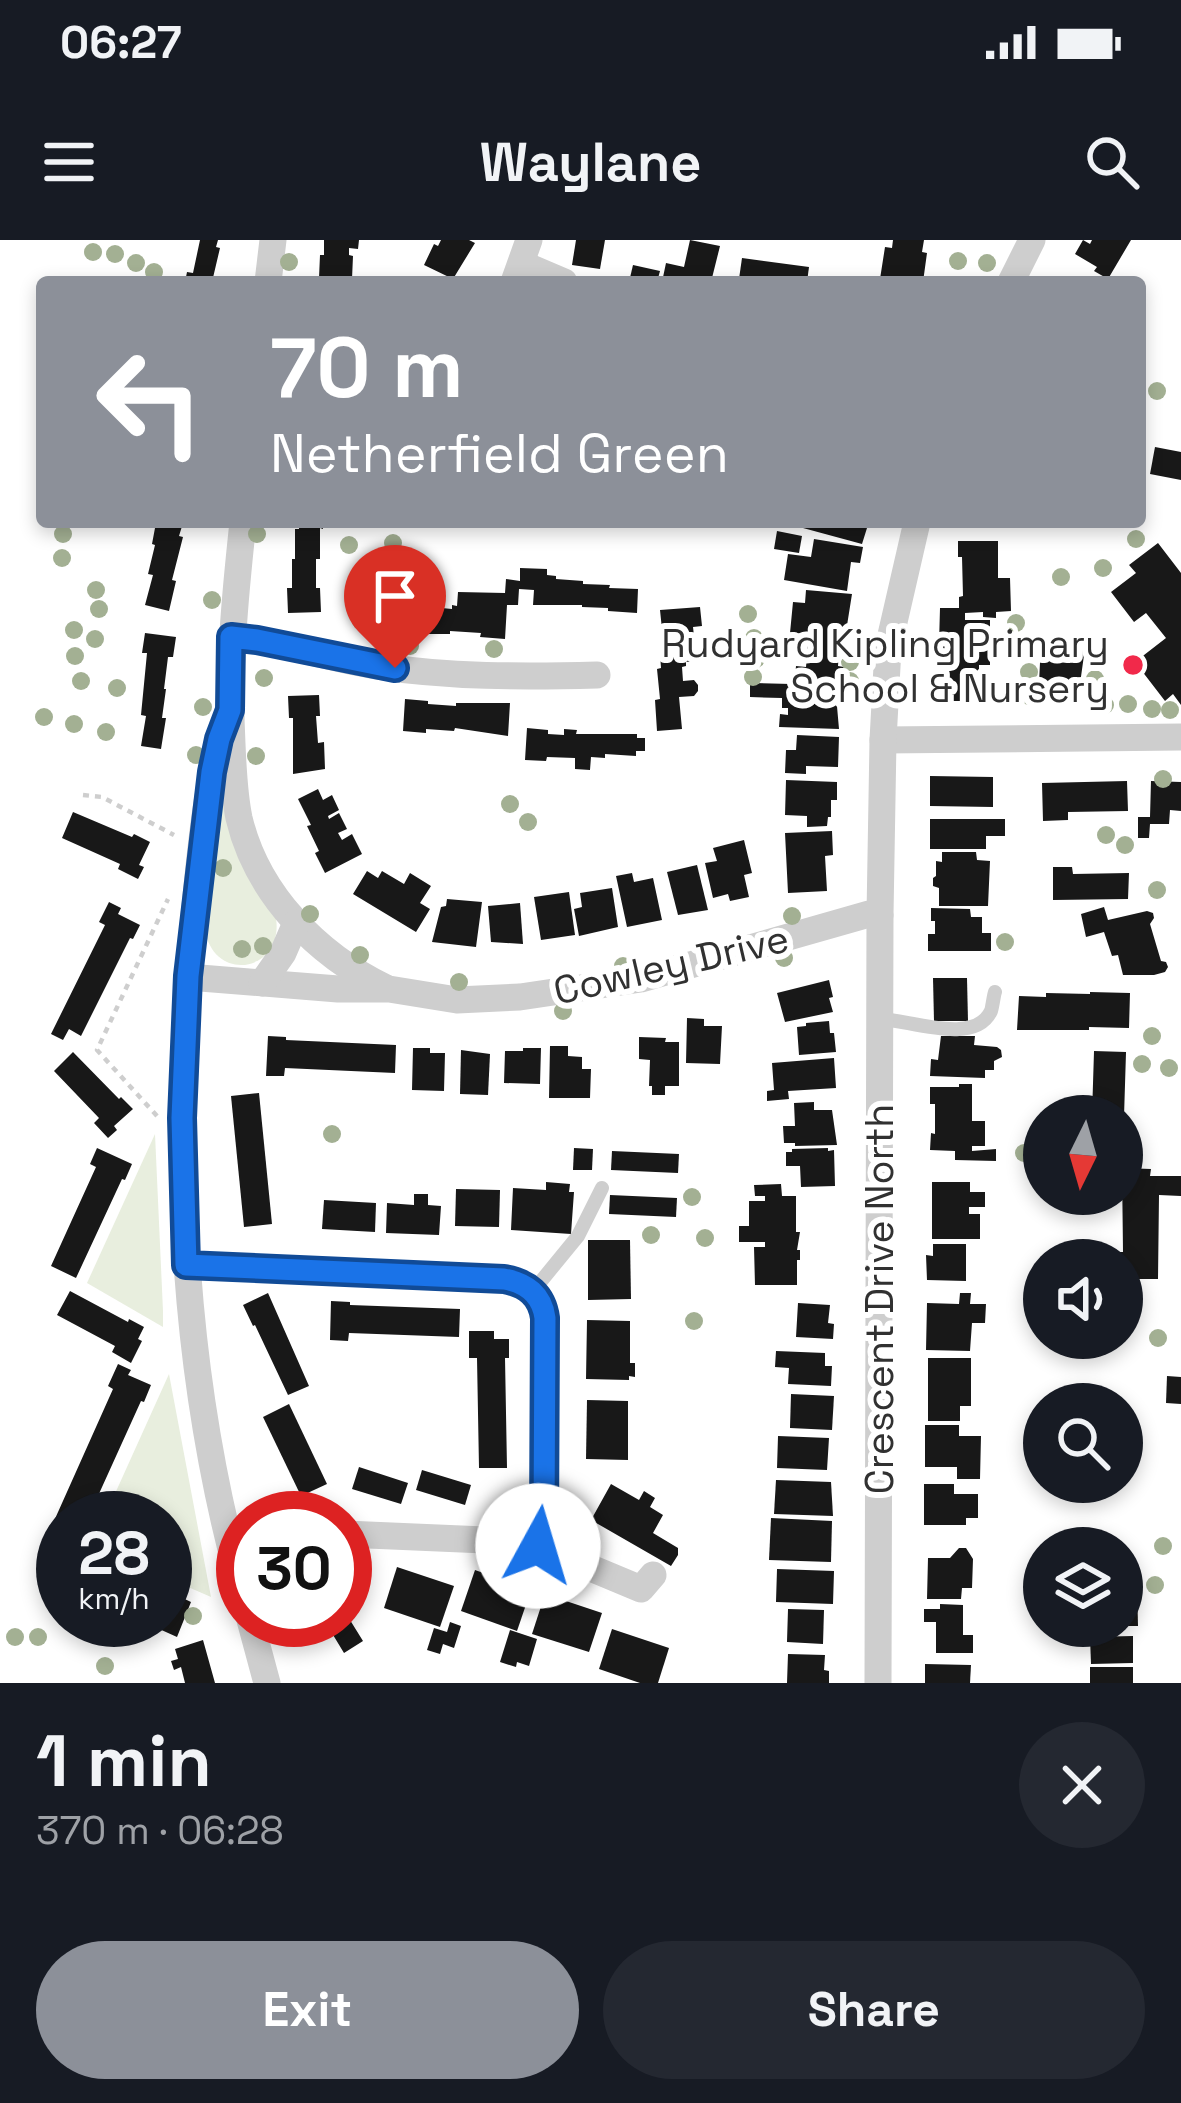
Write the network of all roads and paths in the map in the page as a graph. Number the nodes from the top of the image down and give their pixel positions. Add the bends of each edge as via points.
1 (273, 240) edge
2 (1032, 240) edge
3 (521, 262) edge
4 (269, 276) edge
5 (551, 276) edge
6 (1014, 276) edge
7 (242, 528) edge
8 (916, 528) edge
9 (231, 637) junction
10 (597, 675) dead end
11 (230, 710) junction
12 (1181, 737) edge
13 (883, 740) junction
14 (83, 795) dead end
15 (179, 838) dead end
16 (172, 899) dead end
17 (880, 915) junction
18 (296, 923) junction
19 (188, 976) junction
20 (262, 983) junction
21 (389, 989) junction
22 (995, 992) dead end
23 (880, 1019) junction
24 (157, 1116) dead end
25 (602, 1188) dead end
26 (186, 1265) junction
27 (533, 1292) junction
28 (224, 1491) edge
29 (372, 1535) edge
30 (538, 1546) junction
31 (646, 1593) dead end
32 (257, 1647) edge
33 (267, 1683) edge
34 (878, 1683) edge

1 - 4 street
2 - 6 street
3 - 5 street
7 - 9 street, Cowley Drive
8 - 13 street, Crescent Drive North via 888,648
9 - 10 street via 422,671
9 - 11 street, Cowley Drive
11 - 18 street, Cowley Drive via 239,817 262,874
11 - 19 street via 212,772
12 - 13 street
13 - 17 street, Crescent Drive North
14 - 15 path via 102,796
16 - 24 path via 97,1050
17 - 21 street, Cowley Drive via 592,988 458,1000
17 - 23 street, Crescent Drive North
18 - 20 street
18 - 21 street, Cowley Drive via 347,967
19 - 20 street, Cowley Drive
19 - 26 street
20 - 21 street, Cowley Drive
22 - 23 lane via 985,1019 964,1029
23 - 34 street, Crescent Drive North
25 - 27 lane via 578,1236
26 - 27 street via 504,1279
26 - 28 street via 200,1396
27 - 30 street via 545,1318
29 - 30 street
30 - 31 street
32 - 33 street

